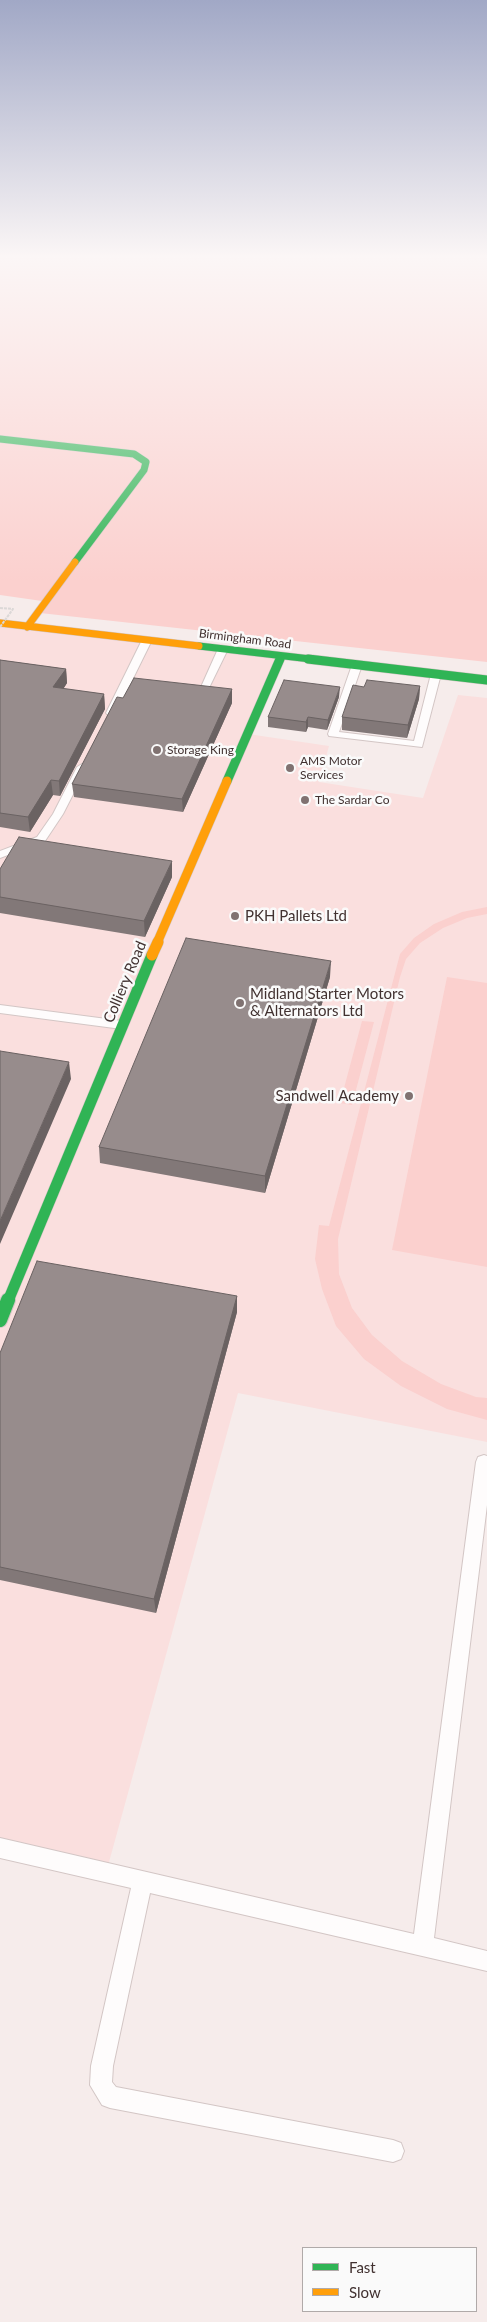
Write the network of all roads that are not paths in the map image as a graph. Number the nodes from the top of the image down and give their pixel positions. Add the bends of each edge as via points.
1 (0, 439) edge
2 (0, 623) edge
3 (27, 627) junction
4 (146, 642) junction
5 (223, 650) junction
6 (281, 657) junction
7 (357, 665) junction
8 (436, 674) junction
9 (487, 680) edge
10 (177, 686) edge
11 (108, 719) edge
12 (88, 758) edge
13 (0, 855) edge
14 (0, 1009) edge
15 (122, 1025) junction
16 (0, 1320) edge
17 (484, 1462) dead end
18 (0, 1848) edge
19 (142, 1882) junction
20 (423, 1946) junction
21 (487, 1961) edge
22 (393, 2151) dead end

1 - 3 main road via 134,454 146,462 144,470
2 - 3 main road, Birmingham Road
3 - 4 main road, Birmingham Road
4 - 5 main road, Birmingham Road
4 - 11 lane
5 - 6 main road, Birmingham Road
5 - 10 lane via 204,690
6 - 7 main road, Birmingham Road
6 - 15 main road, Colliery Road
7 - 8 main road, Birmingham Road
7 - 8 lane via 333,734 418,745
8 - 9 main road, Birmingham Road
12 - 13 lane via 41,839
14 - 15 lane
15 - 16 main road, Colliery Road
17 - 20 lane
18 - 19 lane
19 - 20 lane
19 - 22 lane via 102,2066 101,2085 110,2097
20 - 21 lane

